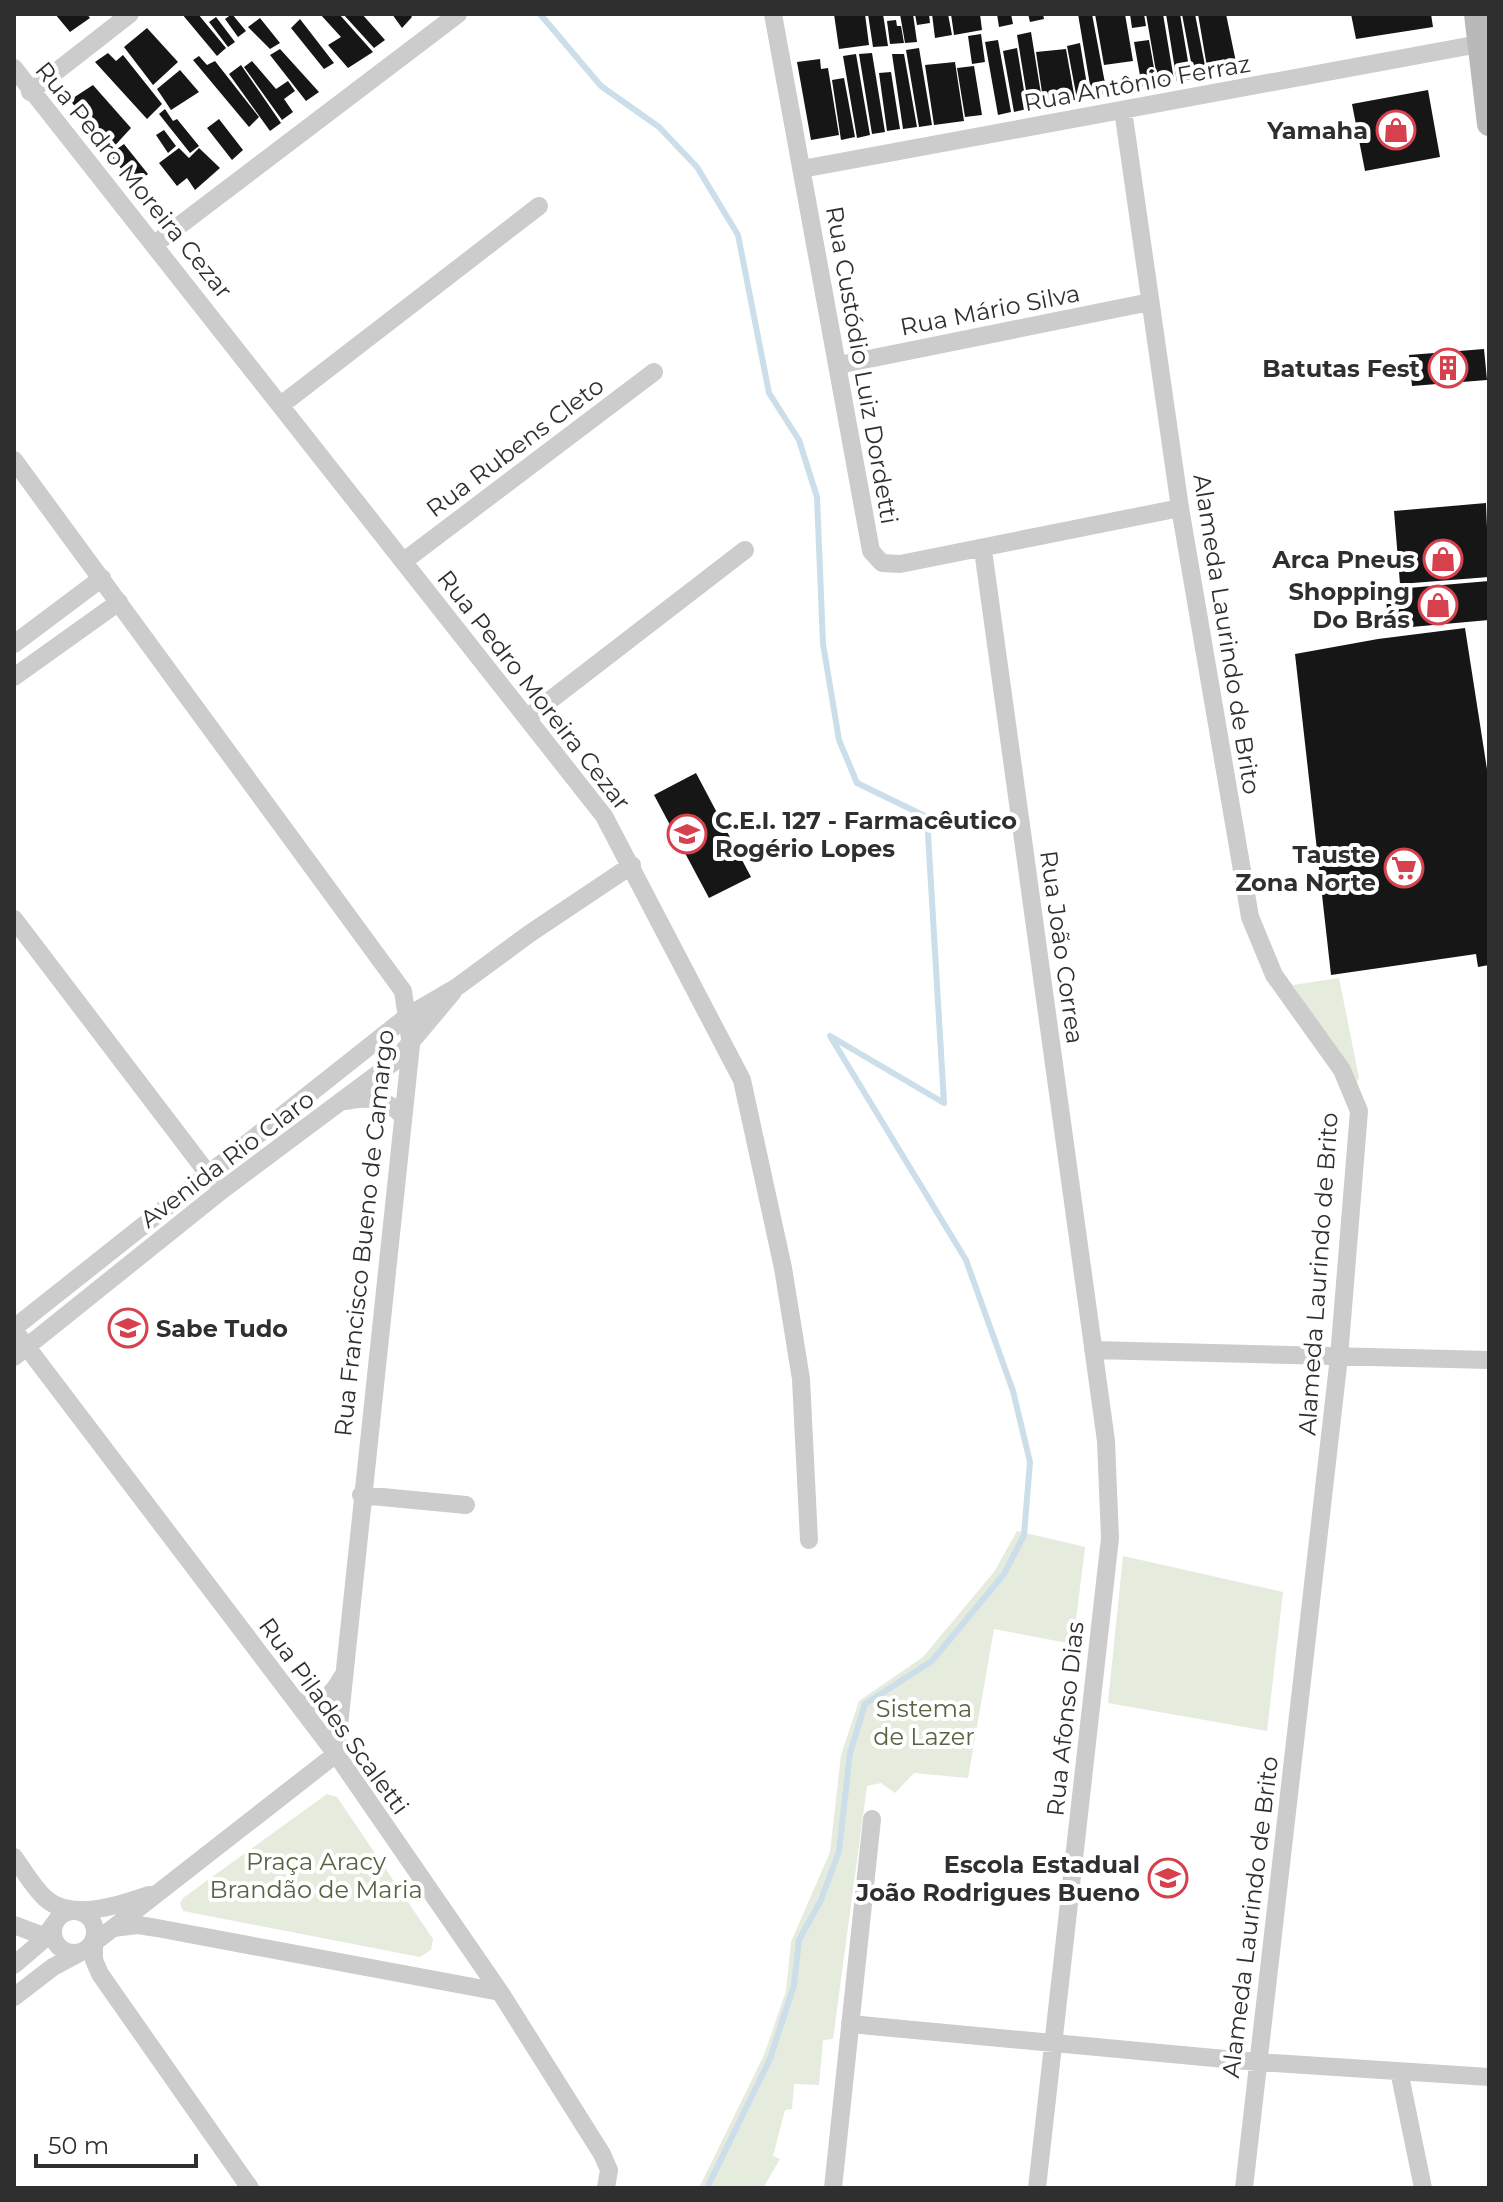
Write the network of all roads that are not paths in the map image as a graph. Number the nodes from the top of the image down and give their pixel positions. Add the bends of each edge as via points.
1 (130, 14) edge
2 (458, 14) edge
3 (773, 14) edge
4 (1476, 14) edge
5 (1484, 43) edge
6 (14, 68) edge
7 (30, 92) junction
8 (1123, 110) junction
9 (1489, 124) edge
10 (802, 169) junction
11 (539, 206) dead end
12 (155, 244) junction
13 (1150, 302) junction
14 (839, 365) junction
15 (654, 372) dead end
16 (281, 405) junction
17 (14, 460) edge
18 (1180, 508) junction
19 (745, 550) dead end
20 (983, 550) junction
21 (404, 561) junction
22 (102, 578) junction
23 (119, 602) junction
24 (14, 644) edge
25 (14, 677) edge
26 (527, 718) junction
27 (632, 865) junction
28 (14, 919) edge
29 (457, 987) junction
30 (409, 1015) junction
31 (411, 1045) junction
32 (343, 1101) junction
33 (403, 1116) junction
34 (207, 1172) junction
35 (221, 1191) junction
36 (14, 1329) edge
37 (1093, 1350) junction
38 (20, 1353) edge
39 (1339, 1357) junction
40 (1489, 1360) edge
41 (361, 1495) junction
42 (466, 1505) dead end
43 (809, 1540) dead end
44 (343, 1675) junction
45 (296, 1701) junction
46 (336, 1754) junction
47 (872, 1819) dead end
48 (14, 1857) edge
49 (166, 1887) junction
50 (75, 1911) junction
51 (14, 1925) edge
52 (112, 1928) junction
53 (52, 1932) junction
54 (91, 1945) junction
55 (470, 1949) junction
56 (14, 1965) edge
57 (445, 1982) junction
58 (500, 1992) junction
59 (14, 1997) edge
60 (850, 2024) junction
61 (1053, 2041) junction
62 (1257, 2062) junction
63 (1399, 2071) junction
64 (1489, 2077) edge
65 (250, 2188) edge
66 (606, 2188) edge
67 (833, 2188) edge
68 (1037, 2188) edge
69 (1244, 2188) edge
70 (1423, 2188) edge

1 - 7 street
2 - 12 street
3 - 10 street, Rua Custódio Luiz Dordetti
4 - 5 main road
5 - 8 street, Rua Antônio Ferraz
5 - 9 main road
6 - 7 street, Rua Pedro Moreira Cezar
7 - 12 street, Rua Pedro Moreira Cezar
8 - 10 street, Rua Antônio Ferraz
8 - 13 street, Alameda Laurindo de Brito
10 - 14 street, Rua Custódio Luiz Dordetti
11 - 16 street
12 - 16 street, Rua Pedro Moreira Cezar
13 - 14 street, Rua Mário Silva
13 - 18 street, Alameda Laurindo de Brito
14 - 20 street, Rua Custódio Luiz Dordetti via 871,551 882,563 900,564
15 - 21 street, Rua Rubens Cleto
16 - 21 street, Rua Pedro Moreira Cezar
17 - 22 street, Rua Francisco Bueno de Camargo
18 - 20 street, Rua Custódio Luiz Dordetti
18 - 39 street, Alameda Laurindo de Brito via 1250,917 1274,975 1342,1070 1359,1111
19 - 26 street
20 - 37 street, Rua João Correa
21 - 26 street, Rua Pedro Moreira Cezar
22 - 23 street, Rua Francisco Bueno de Camargo
22 - 24 street
23 - 25 street
23 - 30 street, Rua Francisco Bueno de Camargo via 403,991
26 - 27 street, Rua Pedro Moreira Cezar via 604,816
27 - 29 street, Avenida Rio Claro
27 - 43 street, Rua Pedro Moreira Cezar via 742,1080 801,1379
28 - 34 street
29 - 30 street, Avenida Rio Claro
29 - 31 street, Avenida Rio Claro
30 - 31 street, Rua Francisco Bueno de Camargo
30 - 34 street, Avenida Rio Claro
31 - 32 street, Avenida Rio Claro
31 - 33 street, Rua Francisco Bueno de Camargo
32 - 33 street via 375,1099
32 - 35 street, Avenida Rio Claro
33 - 41 street, Rua Francisco Bueno de Camargo
34 - 35 street
34 - 36 street, Avenida Rio Claro
35 - 38 street, Avenida Rio Claro
36 - 38 street, Rua Pilades Scaletti
37 - 39 street
37 - 61 street, Rua Afonso Dias via 1106,1441 1110,1538
38 - 45 street, Rua Pilades Scaletti
39 - 40 street
39 - 62 street, Alameda Laurindo de Brito
41 - 42 street
41 - 44 street, Rua Francisco Bueno de Camargo
44 - 45 street via 323,1701
44 - 46 street, Rua Francisco Bueno de Camargo
45 - 46 street, Rua Pilades Scaletti
46 - 49 street
46 - 55 street, Rua Pilades Scaletti
47 - 60 street
48 - 50 street via 47,1900
49 - 50 street via 122,1903
49 - 52 street
50 - 53 street via 62,1914
50 - 54 street via 92,1920
51 - 53 street
52 - 54 street
52 - 57 street via 138,1925
53 - 54 street via 70,1953
53 - 56 street
54 - 59 street
54 - 65 street via 100,1974
55 - 57 street via 469,1967
55 - 58 street, Rua Pilades Scaletti
57 - 58 street
58 - 66 street, Rua Pilades Scaletti via 602,2154 609,2170
60 - 61 street
60 - 67 street
61 - 62 street
61 - 68 street, Rua Afonso Dias
62 - 63 street
62 - 69 street, Alameda Laurindo de Brito
63 - 64 street
63 - 70 street

